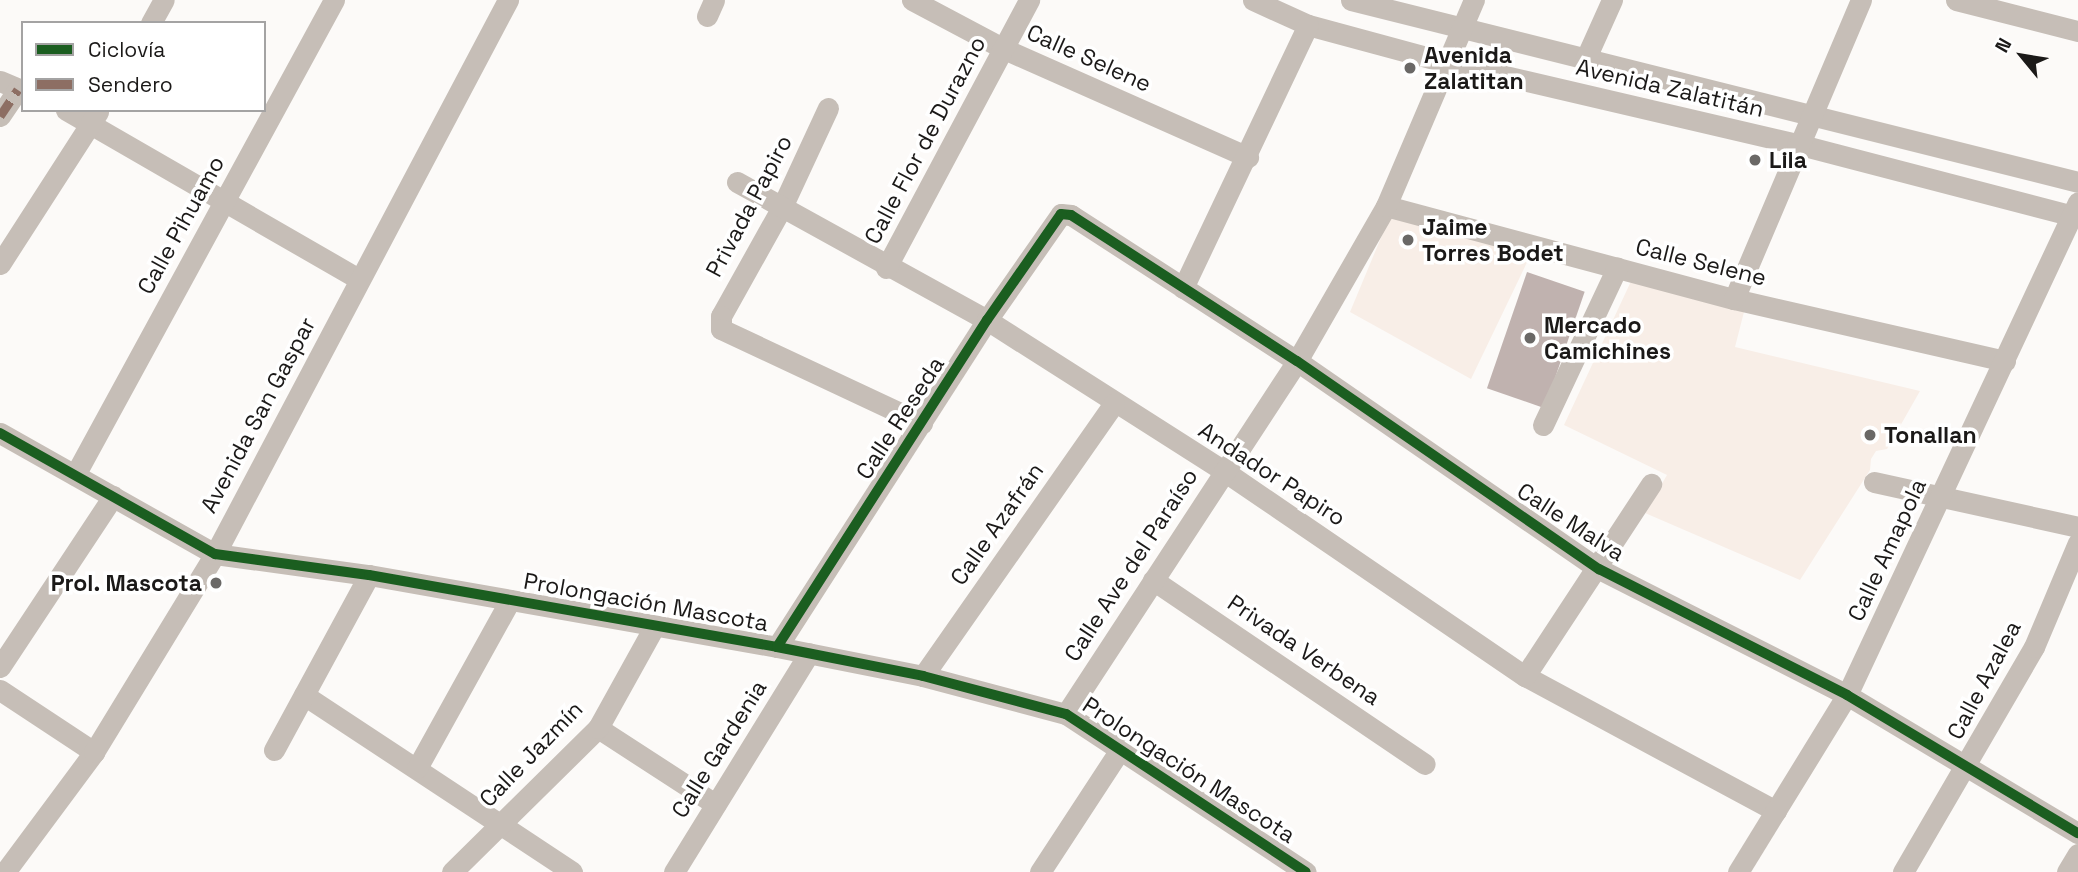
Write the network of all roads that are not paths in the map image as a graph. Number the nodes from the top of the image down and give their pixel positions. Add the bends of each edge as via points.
1 (164, 0) edge
2 (334, 0) edge
3 (508, 0) edge
4 (912, 0) edge
5 (1029, 0) edge
6 (1253, 0) edge
7 (1351, 0) edge
8 (1474, 0) edge
9 (1612, 0) edge
10 (1861, 0) edge
11 (1956, 0) edge
12 (152, 21) edge
13 (1308, 25) junction
14 (1462, 28) junction
15 (2078, 31) edge
16 (1004, 49) junction
17 (1585, 60) junction
18 (1449, 63) junction
19 (13, 87) edge
20 (828, 108) dead end
21 (76, 112) edge
22 (1809, 115) junction
23 (0, 116) edge
24 (95, 116) edge
25 (1797, 144) junction
26 (1248, 157) junction
27 (737, 182) dead end
28 (2078, 182) edge
29 (225, 200) junction
30 (1386, 206) junction
31 (782, 207) junction
32 (2076, 211) edge
33 (1062, 214) joint
34 (0, 264) edge
35 (886, 268) junction
36 (1617, 268) junction
37 (359, 279) junction
38 (1183, 288) junction
39 (1734, 299) junction
40 (987, 320) junction
41 (1297, 361) junction
42 (2005, 361) junction
43 (1114, 403) junction
44 (922, 423) junction
45 (1543, 425) dead end
46 (0, 433) edge
47 (1224, 471) junction
48 (75, 475) junction
49 (1874, 482) dead end
50 (1651, 484) dead end
51 (113, 496) junction
52 (1941, 497) junction
53 (2078, 527) edge
54 (2078, 543) edge
55 (215, 554) junction
56 (1599, 569) junction
57 (369, 575) junction
58 (1153, 580) junction
59 (510, 600) junction
60 (655, 625) junction
61 (778, 647) junction
62 (809, 653) junction
63 (0, 667) edge
64 (923, 676) junction
65 (1525, 676) junction
66 (0, 690) edge
67 (304, 695) junction
68 (1847, 695) junction
69 (1066, 714) junction
70 (598, 729) junction
71 (1121, 748) junction
72 (274, 750) dead end
73 (94, 752) junction
74 (1425, 764) dead end
75 (1968, 766) junction
76 (417, 768) junction
77 (715, 804) junction
78 (1776, 811) junction
79 (501, 823) junction
80 (2078, 833) edge
81 (2078, 854) edge
82 (5, 866) edge
83 (452, 872) edge
84 (572, 872) edge
85 (674, 872) edge
86 (1040, 872) edge
87 (1306, 872) edge
88 (1738, 872) edge
89 (1903, 872) edge
90 (2067, 872) edge

1 - 12 street
2 - 29 street, Calle Pihuamo
3 - 37 street, Avenida San Gaspar
4 - 16 street, Calle Selene
5 - 16 street, Calle Flor de Durazno
6 - 13 street, Avenida Zalatitán
7 - 14 street, Avenida Zalatitán
8 - 14 street, Calle Ave del Paraíso
9 - 17 street
10 - 22 street
11 - 15 street
13 - 18 street, Avenida Zalatitán
13 - 26 street
14 - 17 street, Avenida Zalatitán
14 - 18 street, Calle Ave del Paraíso
16 - 26 street, Calle Selene
16 - 35 street, Calle Flor de Durazno
17 - 22 street, Avenida Zalatitán
18 - 25 street, Avenida Zalatitán
18 - 30 street, Calle Ave del Paraíso
19 - 23 street
20 - 31 street, Privada Papiro
21 - 24 street
22 - 25 street
22 - 28 street, Avenida Zalatitán
24 - 29 street
24 - 34 street
25 - 32 street, Avenida Zalatitán
25 - 39 street
26 - 38 street
27 - 31 street, Andador Papiro
29 - 37 street
29 - 48 street, Calle Pihuamo
30 - 36 street, Calle Selene
30 - 41 street, Calle Ave del Paraíso
31 - 35 street, Andador Papiro
31 - 44 street, Privada Papiro via 721,316 722,329
32 - 42 street, Calle Amapola
33 - 38 street, Calle Malva via 1071,215
33 - 40 street, Calle Reseda
35 - 40 street, Andador Papiro
36 - 39 street, Calle Selene
36 - 45 street
37 - 55 street, Avenida San Gaspar
38 - 41 street, Calle Malva
39 - 42 street, Calle Selene
40 - 43 street, Andador Papiro
40 - 44 street, Calle Reseda
41 - 47 street, Calle Ave del Paraíso
41 - 56 street, Calle Malva
42 - 52 street, Calle Amapola
43 - 47 street, Andador Papiro
43 - 64 street, Calle Azafrán
44 - 61 street, Calle Reseda
46 - 48 street, Prolongación Mascota
47 - 58 street, Calle Ave del Paraíso
47 - 65 street, Andador Papiro
48 - 51 street, Prolongación Mascota
49 - 52 street
50 - 56 street
51 - 55 street, Prolongación Mascota
51 - 63 street
52 - 53 street
52 - 68 street, Calle Amapola
54 - 75 street, Calle Azalea via 2034,647
55 - 57 street, Prolongación Mascota
55 - 73 street, Avenida San Gaspar
56 - 65 street
56 - 68 street, Calle Malva
57 - 59 street, Prolongación Mascota
57 - 67 street
58 - 69 street, Calle Ave del Paraíso
58 - 74 street, Privada Verbena
59 - 60 street, Prolongación Mascota
59 - 76 street
60 - 61 street, Prolongación Mascota
60 - 70 street, Calle Jazmín
61 - 62 street, Prolongación Mascota
62 - 64 street, Prolongación Mascota
62 - 77 street, Calle Gardenia
64 - 69 street, Prolongación Mascota
65 - 78 street, Andador Papiro
66 - 73 street
67 - 72 street
67 - 76 street
68 - 75 street, Calle Malva
68 - 78 street, Calle Amapola
69 - 71 street, Prolongación Mascota
70 - 77 street
70 - 79 street, Calle Jazmín
71 - 86 street
71 - 87 street, Prolongación Mascota
73 - 82 street, Avenida San Gaspar
75 - 80 street, Calle Malva
75 - 89 street, Calle Azalea
76 - 79 street
77 - 85 street, Calle Gardenia
78 - 88 street, Calle Amapola
79 - 83 street, Calle Jazmín
79 - 84 street
81 - 90 street

